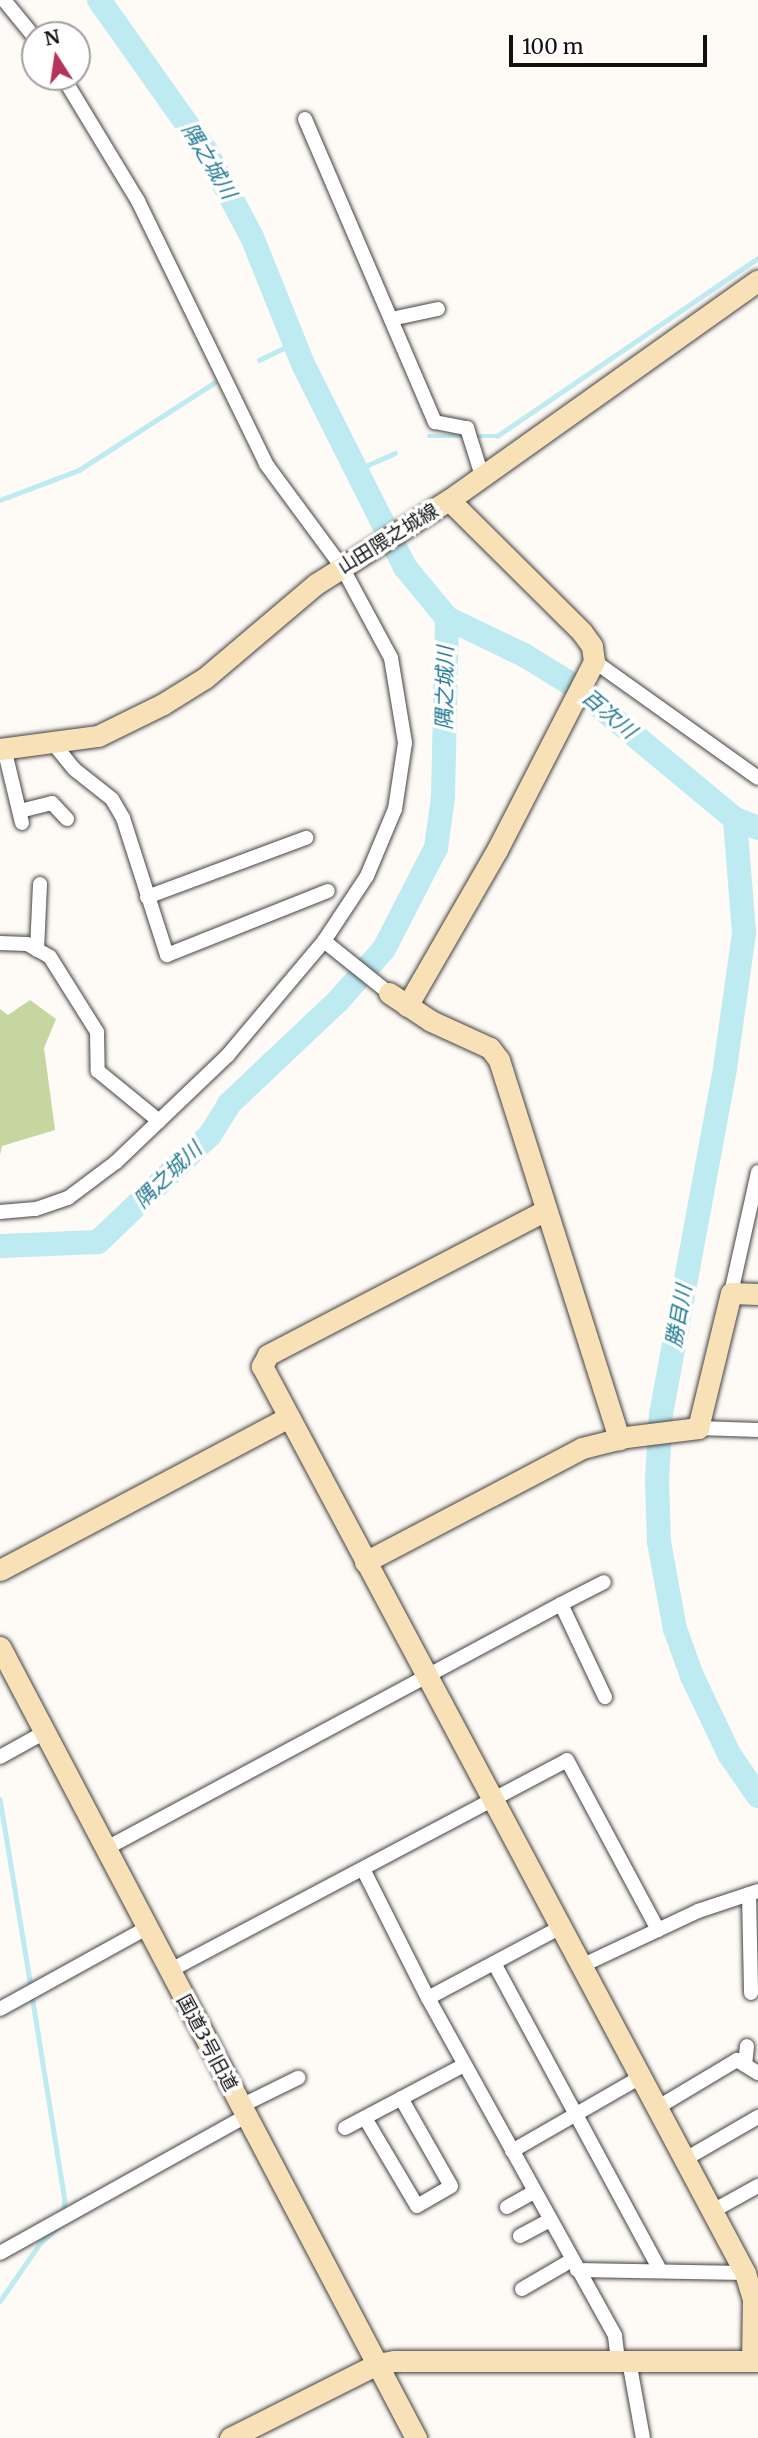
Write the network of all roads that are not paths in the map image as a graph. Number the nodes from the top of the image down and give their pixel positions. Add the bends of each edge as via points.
1 (4, 0) edge
2 (21, 21) edge
3 (71, 91) edge
4 (305, 119) dead end
5 (758, 280) edge
6 (438, 309) dead end
7 (391, 319) junction
8 (482, 476) junction
9 (442, 505) junction
10 (345, 566) junction
11 (593, 663) junction
12 (53, 743) junction
13 (2, 748) edge
14 (758, 778) edge
15 (67, 819) dead end
16 (306, 838) dead end
17 (40, 884) dead end
18 (328, 891) dead end
19 (147, 897) junction
20 (54, 900) dead end
21 (38, 906) junction
22 (0, 943) edge
23 (326, 943) junction
24 (37, 950) junction
25 (389, 993) joint
26 (407, 1006) junction
27 (159, 1121) junction
28 (758, 1171) edge
29 (546, 1210) junction
30 (0, 1212) edge
31 (731, 1293) junction
32 (758, 1294) edge
33 (289, 1417) junction
34 (694, 1429) junction
35 (758, 1430) edge
36 (622, 1438) junction
37 (365, 1563) junction
38 (0, 1570) edge
39 (604, 1582) dead end
40 (561, 1604) junction
41 (0, 1647) edge
42 (426, 1678) junction
43 (605, 1697) dead end
44 (45, 1732) junction
45 (0, 1757) edge
46 (491, 1802) junction
47 (105, 1849) junction
48 (364, 1871) junction
49 (753, 1893) edge
50 (147, 1928) junction
51 (559, 1928) junction
52 (658, 1930) junction
53 (494, 1963) junction
54 (579, 1967) junction
55 (169, 1971) junction
56 (751, 1993) dead end
57 (428, 1998) junction
58 (0, 2009) edge
59 (747, 2046) dead end
60 (464, 2065) junction
61 (752, 2069) edge
62 (298, 2078) dead end
63 (639, 2078) junction
64 (401, 2098) junction
65 (655, 2109) junction
66 (243, 2111) junction
67 (576, 2115) junction
68 (758, 2117) edge
69 (365, 2118) junction
70 (345, 2128) dead end
71 (512, 2151) junction
72 (682, 2161) junction
73 (758, 2186) edge
74 (534, 2192) junction
75 (507, 2207) dead end
76 (711, 2212) junction
77 (550, 2220) junction
78 (520, 2236) dead end
79 (0, 2253) edge
80 (575, 2265) junction
81 (660, 2270) junction
82 (745, 2273) junction
83 (522, 2289) dead end
84 (624, 2361) junction
85 (755, 2361) edge
86 (377, 2364) junction
87 (230, 2438) edge
88 (416, 2438) edge
89 (643, 2438) edge

1 - 2 street
3 - 10 street via 138,201 267,464
4 - 7 street
5 - 8 street, 山田隈之城線
6 - 7 street
7 - 8 street via 435,422 467,428
8 - 9 street, 山田隈之城線
9 - 10 street, 山田隈之城線
9 - 11 street via 582,632 592,646
10 - 12 street, 山田隈之城線 via 292,602 205,678 163,704 98,737
10 - 23 street via 391,658 405,743 395,809 379,851
11 - 14 street
11 - 26 street via 440,954
12 - 13 street, 山田隈之城線
12 - 19 street via 117,808 132,837
13 - 15 street via 21,817 52,803
16 - 19 street
17 - 21 street
18 - 19 street via 167,955
20 - 21 street
21 - 24 street
22 - 24 street via 27,944
23 - 25 street
23 - 27 street via 228,1055
24 - 27 street via 50,957 88,1013 97,1032 98,1071
25 - 26 street
26 - 29 street via 490,1048 499,1060
27 - 30 street via 116,1163 68,1198 36,1209
28 - 31 street
29 - 33 street via 268,1354 262,1366
29 - 36 street
31 - 32 street
31 - 34 street
33 - 37 street
33 - 38 street
34 - 35 street
34 - 36 street
36 - 37 street via 582,1448
37 - 42 street
39 - 40 street
40 - 42 street
40 - 43 street
41 - 44 street, 国道3号旧道
42 - 46 street
42 - 47 street
44 - 45 street
44 - 47 street, 国道3号旧道
46 - 48 street
46 - 51 street
46 - 52 street via 568,1760
47 - 50 street, 国道3号旧道
48 - 55 street
48 - 57 street
49 - 52 street
49 - 56 street
50 - 55 street, 国道3号旧道
50 - 58 street
51 - 53 street
51 - 54 street
52 - 54 street
53 - 57 street
53 - 67 street
54 - 63 street
55 - 66 street, 国道3号旧道
57 - 60 street
59 - 61 street
60 - 64 street
60 - 71 street
61 - 65 street via 737,2060
62 - 66 street
63 - 65 street
63 - 67 street
64 - 69 street
64 - 69 street via 451,2186 417,2206
65 - 72 street
66 - 79 street
66 - 86 street, 国道3号旧道
67 - 71 street
67 - 81 street
68 - 72 street
69 - 70 street
71 - 74 street
72 - 76 street
73 - 76 street
74 - 75 street
74 - 77 street
76 - 82 street
77 - 78 street
77 - 80 street
80 - 81 street
80 - 83 street
80 - 84 street
81 - 82 street
82 - 85 street via 753,2300
84 - 85 street
84 - 86 street
84 - 89 street
86 - 87 street
86 - 88 street, 国道3号旧道

